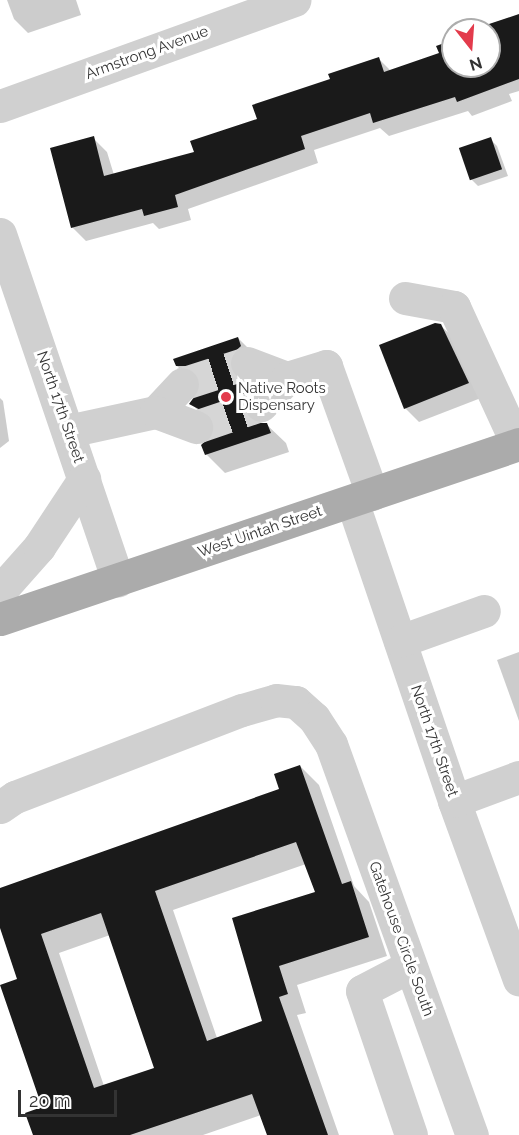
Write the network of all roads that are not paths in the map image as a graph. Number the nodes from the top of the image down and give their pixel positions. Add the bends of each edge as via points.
1 (294, 0) edge
2 (0, 106) edge
3 (0, 234) edge
4 (405, 298) dead end
5 (246, 363) tunnel mouth
6 (287, 378) junction
7 (182, 384) tunnel mouth
8 (261, 405) tunnel mouth
9 (156, 412) junction
10 (196, 427) tunnel mouth
11 (68, 431) junction
12 (518, 444) edge
13 (84, 479) junction
14 (362, 498) junction
15 (118, 580) junction
16 (0, 591) edge
17 (484, 611) dead end
18 (0, 619) edge
19 (400, 640) junction
20 (519, 777) edge
21 (454, 801) junction
22 (0, 807) edge
23 (410, 966) junction
24 (519, 980) edge
25 (411, 1135) edge
26 (472, 1135) edge

1 - 2 street, Armstrong Avenue
3 - 11 street, North 17th Street
4 - 12 street via 454,307
5 - 6 street
6 - 8 street
6 - 14 street, North 17th Street via 326,366
7 - 9 street
9 - 10 street
9 - 11 street
11 - 13 street, North 17th Street
12 - 14 main road, West Uintah Street
13 - 15 street, North 17th Street
13 - 16 street via 39,547
14 - 15 main road, West Uintah Street
14 - 19 street, North 17th Street
15 - 18 main road, West Uintah Street
17 - 19 street
19 - 21 street, North 17th Street
20 - 21 street
21 - 24 street, North 17th Street
22 - 23 street, Gatehouse Circle South via 15,797 242,710 276,700 296,702 314,718 331,744
23 - 25 street via 362,991
23 - 26 street, Gatehouse Circle South

